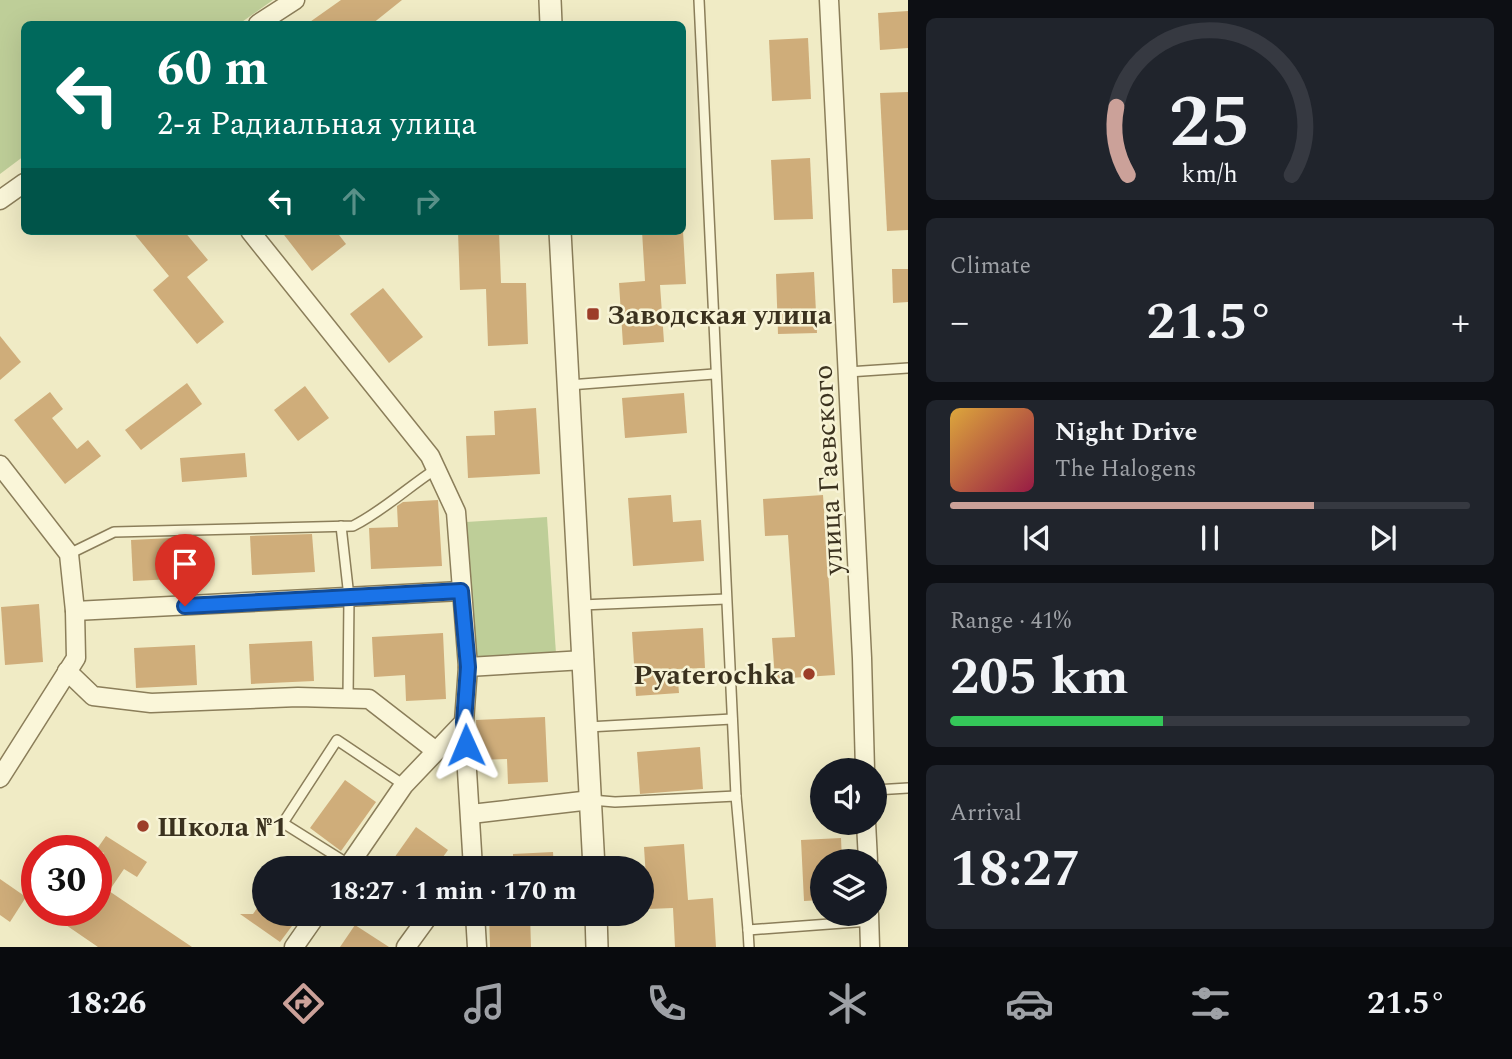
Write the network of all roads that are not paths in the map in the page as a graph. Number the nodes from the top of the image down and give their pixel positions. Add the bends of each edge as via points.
1 (295, 0) edge
2 (550, 0) edge
3 (699, 0) edge
4 (829, 0) edge
5 (263, 21) edge
6 (551, 21) edge
7 (21, 185) edge
8 (0, 200) edge
9 (253, 235) edge
10 (560, 235) edge
11 (908, 368) edge
12 (848, 372) junction
13 (714, 374) junction
14 (568, 385) junction
15 (0, 465) edge
16 (436, 469) junction
17 (341, 526) junction
18 (69, 554) junction
19 (461, 591) junction
20 (349, 597) junction
21 (726, 599) junction
22 (581, 605) junction
23 (75, 611) junction
24 (584, 660) junction
25 (468, 667) junction
26 (67, 671) junction
27 (348, 698) junction
28 (732, 719) junction
29 (464, 722) junction
30 (587, 727) junction
31 (436, 751) junction
32 (864, 758) edge
33 (0, 778) edge
34 (404, 785) junction
35 (908, 788) edge
36 (887, 789) edge
37 (736, 796) junction
38 (591, 800) junction
39 (471, 814) junction
40 (334, 856) edge
41 (356, 856) edge
42 (469, 856) edge
43 (593, 856) edge
44 (810, 923) edge
45 (309, 926) edge
46 (421, 926) edge
47 (476, 926) edge
48 (596, 926) edge
49 (869, 926) edge
50 (748, 930) junction
51 (294, 947) edge
52 (406, 947) edge
53 (477, 947) edge
54 (597, 947) edge
55 (749, 947) edge
56 (870, 947) edge

1 - 5 street
2 - 6 street
3 - 13 lane
4 - 12 street, улица Гаевского
7 - 8 street
9 - 16 street
10 - 14 street
11 - 12 lane
12 - 32 street, улица Гаевского
13 - 14 lane
13 - 21 lane
14 - 22 street
15 - 18 street
16 - 17 lane via 376,515 353,526
16 - 19 street via 456,512
17 - 18 lane via 114,532
17 - 20 lane
18 - 23 street
19 - 20 street
19 - 25 street
20 - 23 street
20 - 27 lane
21 - 22 lane
21 - 28 lane
22 - 24 street
23 - 26 street via 76,657
24 - 25 street
24 - 30 street
25 - 29 street
26 - 27 street via 93,696 151,703
26 - 33 street
27 - 31 street via 369,699
28 - 30 lane
28 - 37 lane
29 - 31 street
29 - 39 street
30 - 38 street
31 - 34 street
34 - 40 lane via 337,740 283,823
34 - 41 street
35 - 36 lane
37 - 38 lane
37 - 50 lane
38 - 39 street
38 - 43 street
39 - 42 street
44 - 50 lane
45 - 51 street
46 - 52 street
47 - 53 street
48 - 54 street
49 - 56 street
50 - 55 lane

